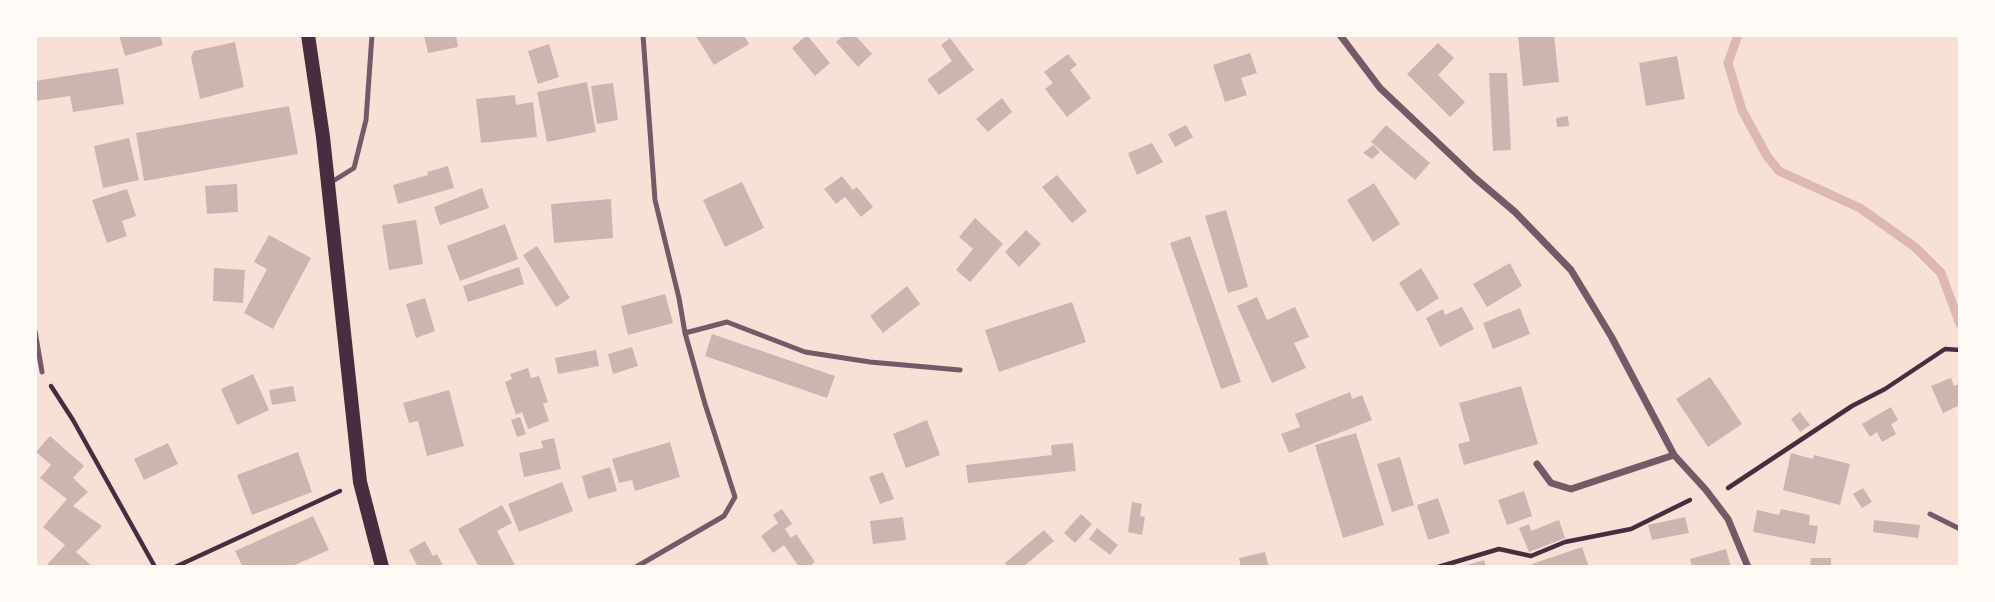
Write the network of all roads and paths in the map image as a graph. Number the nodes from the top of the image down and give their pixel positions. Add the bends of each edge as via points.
1 (308, 35) edge
2 (372, 35) edge
3 (643, 35) edge
4 (1340, 35) edge
5 (327, 184) junction
6 (35, 331) edge
7 (685, 333) junction
8 (1960, 350) edge
9 (960, 370) dead end
10 (42, 372) joint
11 (1674, 455) junction
12 (1537, 464) dead end
13 (360, 482) junction
14 (1706, 490) junction
15 (1712, 498) junction
16 (1930, 514) dead end
17 (1960, 529) edge
18 (155, 567) edge
19 (175, 567) edge
20 (382, 567) edge
21 (636, 567) edge
22 (1438, 567) edge
23 (1748, 567) edge

1 - 5 main road
2 - 5 lane via 366,120 354,168
3 - 7 lane via 655,200
4 - 11 street via 1380,88 1571,270
5 - 13 main road
6 - 10 lane
7 - 9 lane via 727,322 805,352
7 - 21 lane via 735,497 724,516
8 - 15 path via 1945,349
10 - 18 path
11 - 12 street via 1572,489 1551,483
11 - 14 street
13 - 19 path
13 - 20 main road
14 - 15 street
14 - 22 path via 1630,529 1565,542 1531,556 1499,549
15 - 23 street via 1728,519
16 - 17 lane

